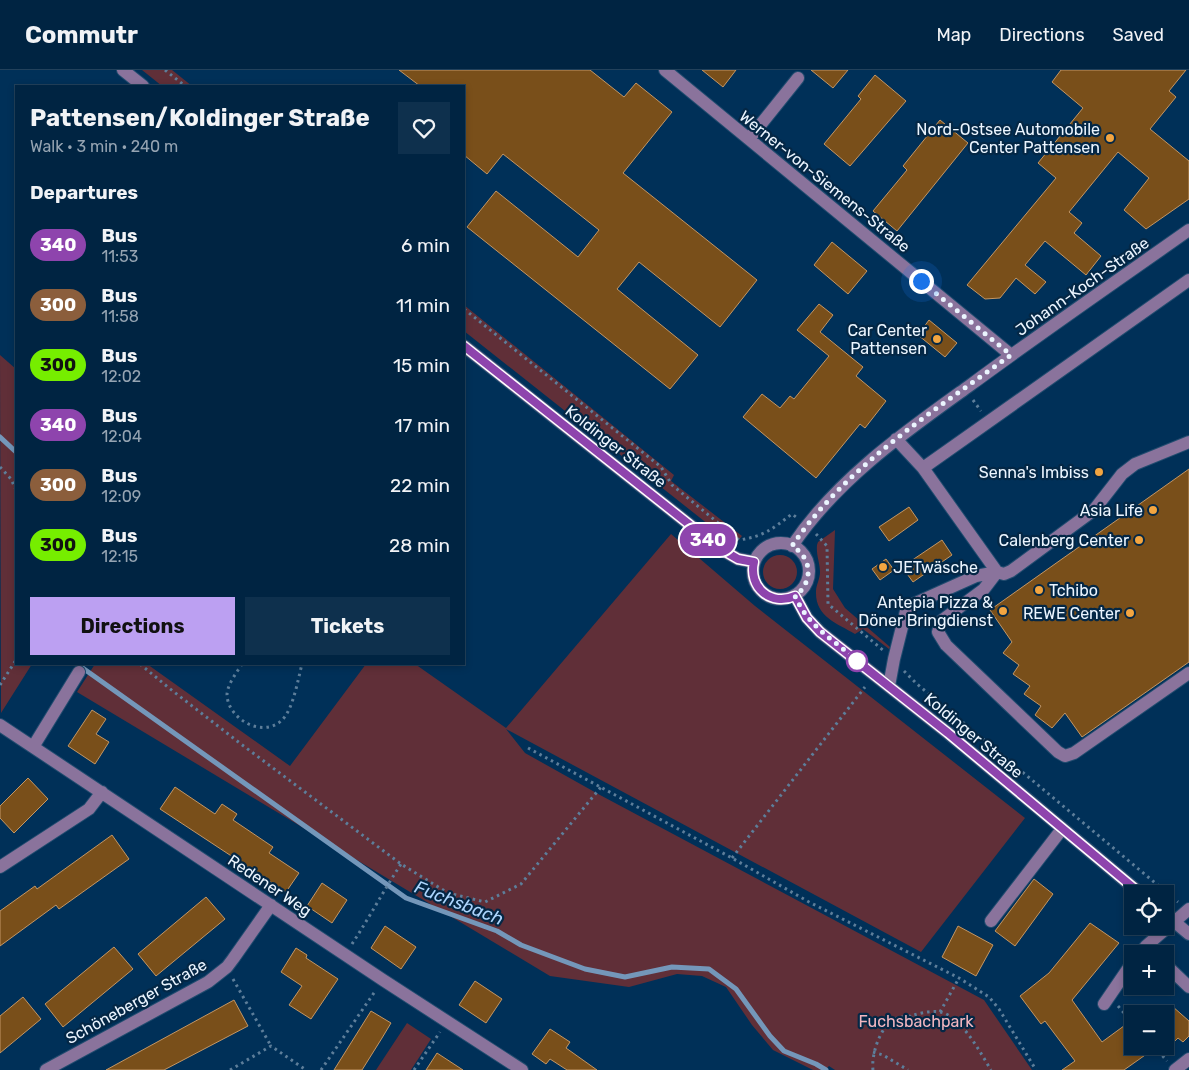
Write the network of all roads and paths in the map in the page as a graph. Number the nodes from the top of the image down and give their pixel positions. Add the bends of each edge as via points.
1 (123, 70) edge
2 (165, 70) edge
3 (665, 70) edge
4 (798, 78) dead end
5 (142, 85) edge
6 (184, 85) edge
7 (748, 139) junction
8 (1189, 230) edge
9 (1189, 280) edge
10 (465, 310) edge
11 (465, 347) edge
12 (1011, 355) junction
13 (965, 389) junction
14 (988, 422) junction
15 (896, 439) junction
16 (1189, 442) edge
17 (0, 467) edge
18 (923, 468) junction
19 (15, 488) edge
20 (806, 526) junction
21 (792, 546) junction
22 (754, 562) junction
23 (997, 572) junction
24 (795, 596) junction
25 (894, 659) junction
26 (15, 662) edge
27 (141, 665) edge
28 (241, 665) edge
29 (302, 665) edge
30 (79, 672) dead end
31 (1189, 673) edge
32 (0, 686) edge
33 (889, 686) junction
34 (864, 687) dead end
35 (0, 725) edge
36 (33, 747) junction
37 (528, 748) dead end
38 (601, 787) junction
39 (102, 792) junction
40 (1062, 829) junction
41 (732, 858) junction
42 (401, 864) junction
43 (0, 867) edge
44 (1130, 885) edge
45 (270, 906) junction
46 (1188, 909) edge
47 (1174, 915) edge
48 (992, 921) dead end
49 (1174, 921) edge
50 (1189, 934) edge
51 (345, 954) junction
52 (227, 967) junction
53 (1174, 972) edge
54 (1124, 974) edge
55 (959, 978) junction
56 (383, 980) junction
57 (1189, 986) edge
58 (1106, 1000) joint
59 (940, 1012) junction
60 (1124, 1015) edge
61 (912, 1016) junction
62 (448, 1021) junction
63 (887, 1027) junction
64 (270, 1046) junction
65 (873, 1052) junction
66 (1162, 1055) edge
67 (1189, 1059) edge
68 (236, 1068) edge
69 (1168, 1068) edge
70 (46, 1070) edge
71 (230, 1070) edge
72 (306, 1070) edge
73 (321, 1070) edge
74 (414, 1070) edge
75 (522, 1070) edge
76 (873, 1070) edge
77 (908, 1070) edge
78 (991, 1070) edge
79 (1036, 1070) edge

1 - 5 street
2 - 6 path
3 - 7 street, Werner-von-Siemens-Straße
4 - 7 street
7 - 12 street, Werner-von-Siemens-Straße
8 - 12 street, Johann-Koch-Straße
9 - 14 street
10 - 20 path via 661,467 672,485 739,540 768,532 792,514
11 - 22 street, Koldinger Straße via 719,548 738,559
12 - 13 street, Johann-Koch-Straße
13 - 14 path
13 - 15 street, Johann-Koch-Straße
14 - 18 street
15 - 18 street
15 - 20 street, Johann-Koch-Straße via 830,497
16 - 23 street via 1135,464 1122,474 1094,510 1011,571
17 - 19 path
18 - 23 street
20 - 21 street, Johann-Koch-Straße
20 - 25 path via 827,546 828,604
21 - 22 street via 770,545
21 - 24 street via 806,558 809,570 807,582
22 - 24 street via 753,579 763,593 778,600
23 - 25 street via 976,576 907,607
23 - 31 street via 984,588 942,621 938,632 946,645 1064,756 1074,753
24 - 33 street, Koldinger Straße via 807,618 820,632
25 - 33 street
25 - 46 path via 917,684
26 - 32 path
27 - 42 path
28 - 29 path via 228,689 229,705 249,725 260,728 281,721 288,712
30 - 36 street
33 - 40 street, Koldinger Straße
34 - 41 path
35 - 36 street, Redener Weg
36 - 39 street, Redener Weg
37 - 38 path
38 - 41 path
38 - 42 path via 521,884 485,902 448,893
39 - 43 street via 90,809
39 - 45 street, Redener Weg
40 - 44 street, Koldinger Straße
40 - 48 street
41 - 55 path
42 - 51 path
45 - 51 street, Redener Weg
45 - 52 street, Schöneberger Straße
46 - 47 street
49 - 50 street
51 - 56 street, Redener Weg
52 - 64 path
52 - 70 street, Schöneberger Straße via 208,982
53 - 57 street
54 - 58 street
55 - 59 path
55 - 79 path via 988,997 999,1009
56 - 62 street, Redener Weg
56 - 73 path
58 - 60 path
59 - 61 path
59 - 78 path via 957,1022
61 - 63 path via 895,1019
61 - 63 path via 901,1026
62 - 74 path
62 - 75 street, Redener Weg
63 - 65 path
64 - 68 path
64 - 72 path
65 - 76 path
65 - 77 path
66 - 69 path via 1168,1062
67 - 69 street
68 - 71 path

